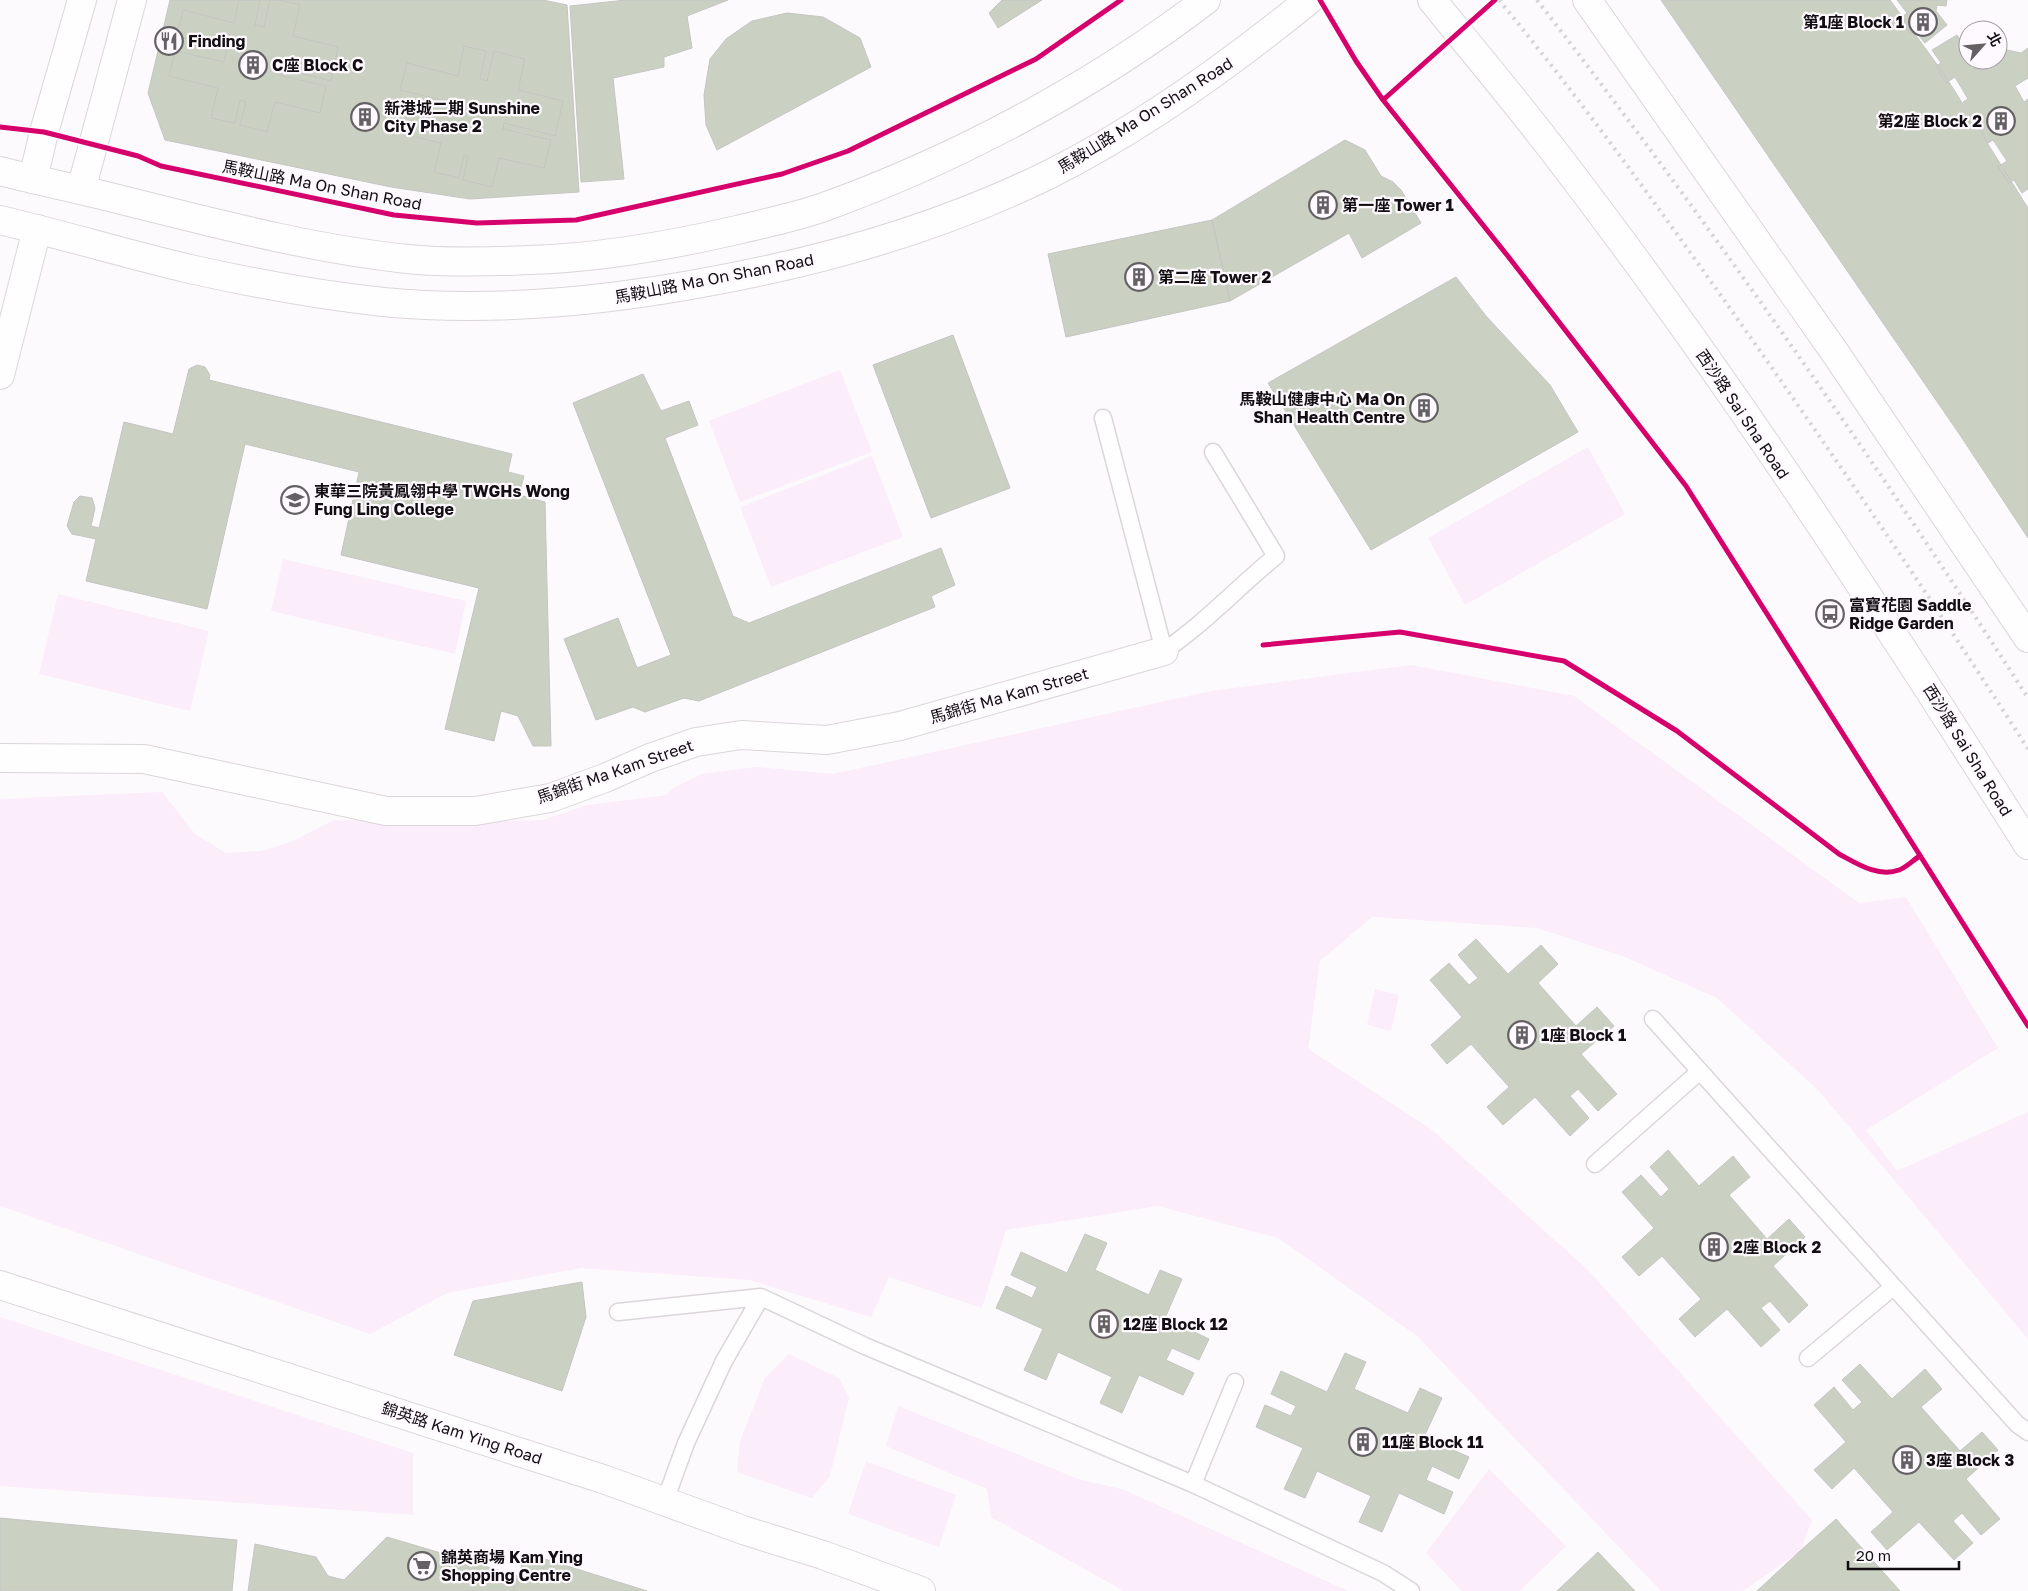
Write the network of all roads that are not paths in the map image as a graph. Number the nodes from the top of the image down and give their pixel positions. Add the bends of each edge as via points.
1 (82, 0) edge
2 (132, 0) edge
3 (1206, 0) edge
4 (1309, 0) edge
5 (1432, 0) edge
6 (1587, 0) edge
7 (0, 171) edge
8 (33, 179) junction
9 (81, 190) junction
10 (0, 220) edge
11 (37, 229) junction
12 (0, 375) edge
13 (1103, 418) dead end
14 (1213, 452) dead end
15 (2028, 638) edge
16 (1164, 651) junction
17 (0, 758) edge
18 (2028, 846) edge
19 (1654, 1019) dead end
20 (1700, 1071) junction
21 (1595, 1164) dead end
22 (0, 1285) edge
23 (1893, 1286) junction
24 (761, 1297) junction
25 (618, 1312) dead end
26 (1808, 1358) dead end
27 (1235, 1382) dead end
28 (2028, 1432) edge
29 (1193, 1484) junction
30 (665, 1501) junction
31 (921, 1591) edge
32 (1411, 1591) edge

1 - 8 main road
2 - 9 main road
3 - 9 main road via 1138,49 1070,90 988,136 906,174 822,208 656,248 556,259 480,262 409,259 267,236
4 - 11 main road, 馬鞍山路 Ma On Shan Road via 1238,57 1172,102 1048,175 975,207 903,233 778,268 690,286 626,297 521,305 384,302 292,289 189,268
5 - 18 main road, 西沙路 Sai Sha Road via 1559,157 1717,374 1923,678
6 - 15 main road via 1836,354
7 - 8 main road
8 - 9 main road
10 - 11 main road, 馬鞍山路 Ma On Shan Road
11 - 12 main road
13 - 16 lane
14 - 16 lane via 1276,556 1192,632
16 - 17 main road, 馬錦街 Ma Kam Street via 900,726 827,740 741,735 696,742 550,798 475,811 386,811 144,759
19 - 20 lane
20 - 21 lane
20 - 23 lane
22 - 30 main road, 錦英路 Kam Ying Road
23 - 26 lane
23 - 28 lane via 2017,1424
24 - 25 lane
24 - 29 lane via 865,1346
24 - 30 lane via 724,1361 686,1443
27 - 29 lane
29 - 32 lane via 1383,1573
30 - 31 main road, 錦英路 Kam Ying Road

